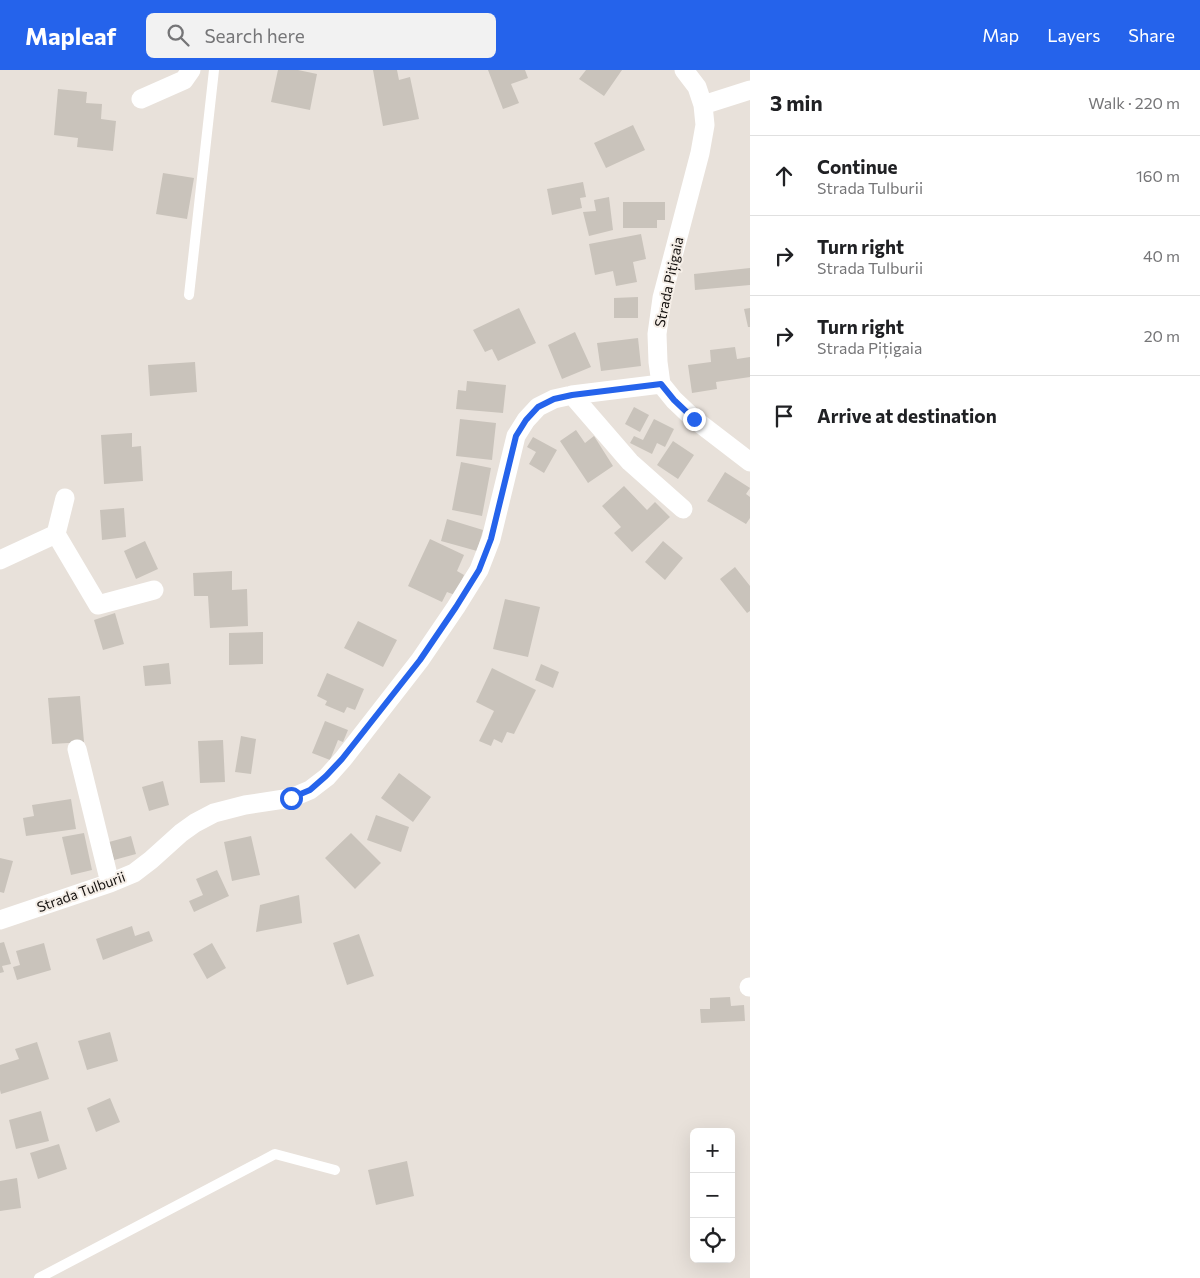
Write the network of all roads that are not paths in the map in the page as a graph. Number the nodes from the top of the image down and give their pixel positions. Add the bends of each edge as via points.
1 (191, 70) edge
2 (214, 70) edge
3 (684, 70) edge
4 (750, 90) edge
5 (141, 99) dead end
6 (703, 105) junction
7 (190, 295) dead end
8 (661, 384) junction
9 (572, 395) junction
10 (750, 462) edge
11 (65, 498) dead end
12 (683, 509) dead end
13 (56, 534) junction
14 (0, 560) edge
15 (154, 590) dead end
16 (77, 749) dead end
17 (110, 883) junction
18 (0, 920) edge
19 (335, 1170) dead end
20 (39, 1278) edge

1 - 5 street via 184,80
2 - 7 lane
3 - 6 street, Strada Pițigaia via 697,87
4 - 6 street
6 - 8 street, Strada Pițigaia via 705,125 700,153 661,307 657,334
8 - 9 street, Strada Tulburii
8 - 10 street via 694,419
9 - 12 street via 630,462
9 - 17 street, Strada Tulburii via 538,407 526,420 516,436 491,539 479,570 420,660 326,776 310,790 291,798 214,813 181,833 134,873
11 - 13 street
13 - 14 street
13 - 15 street via 98,605
16 - 17 street
17 - 18 street, Strada Tulburii
19 - 20 lane via 275,1154

